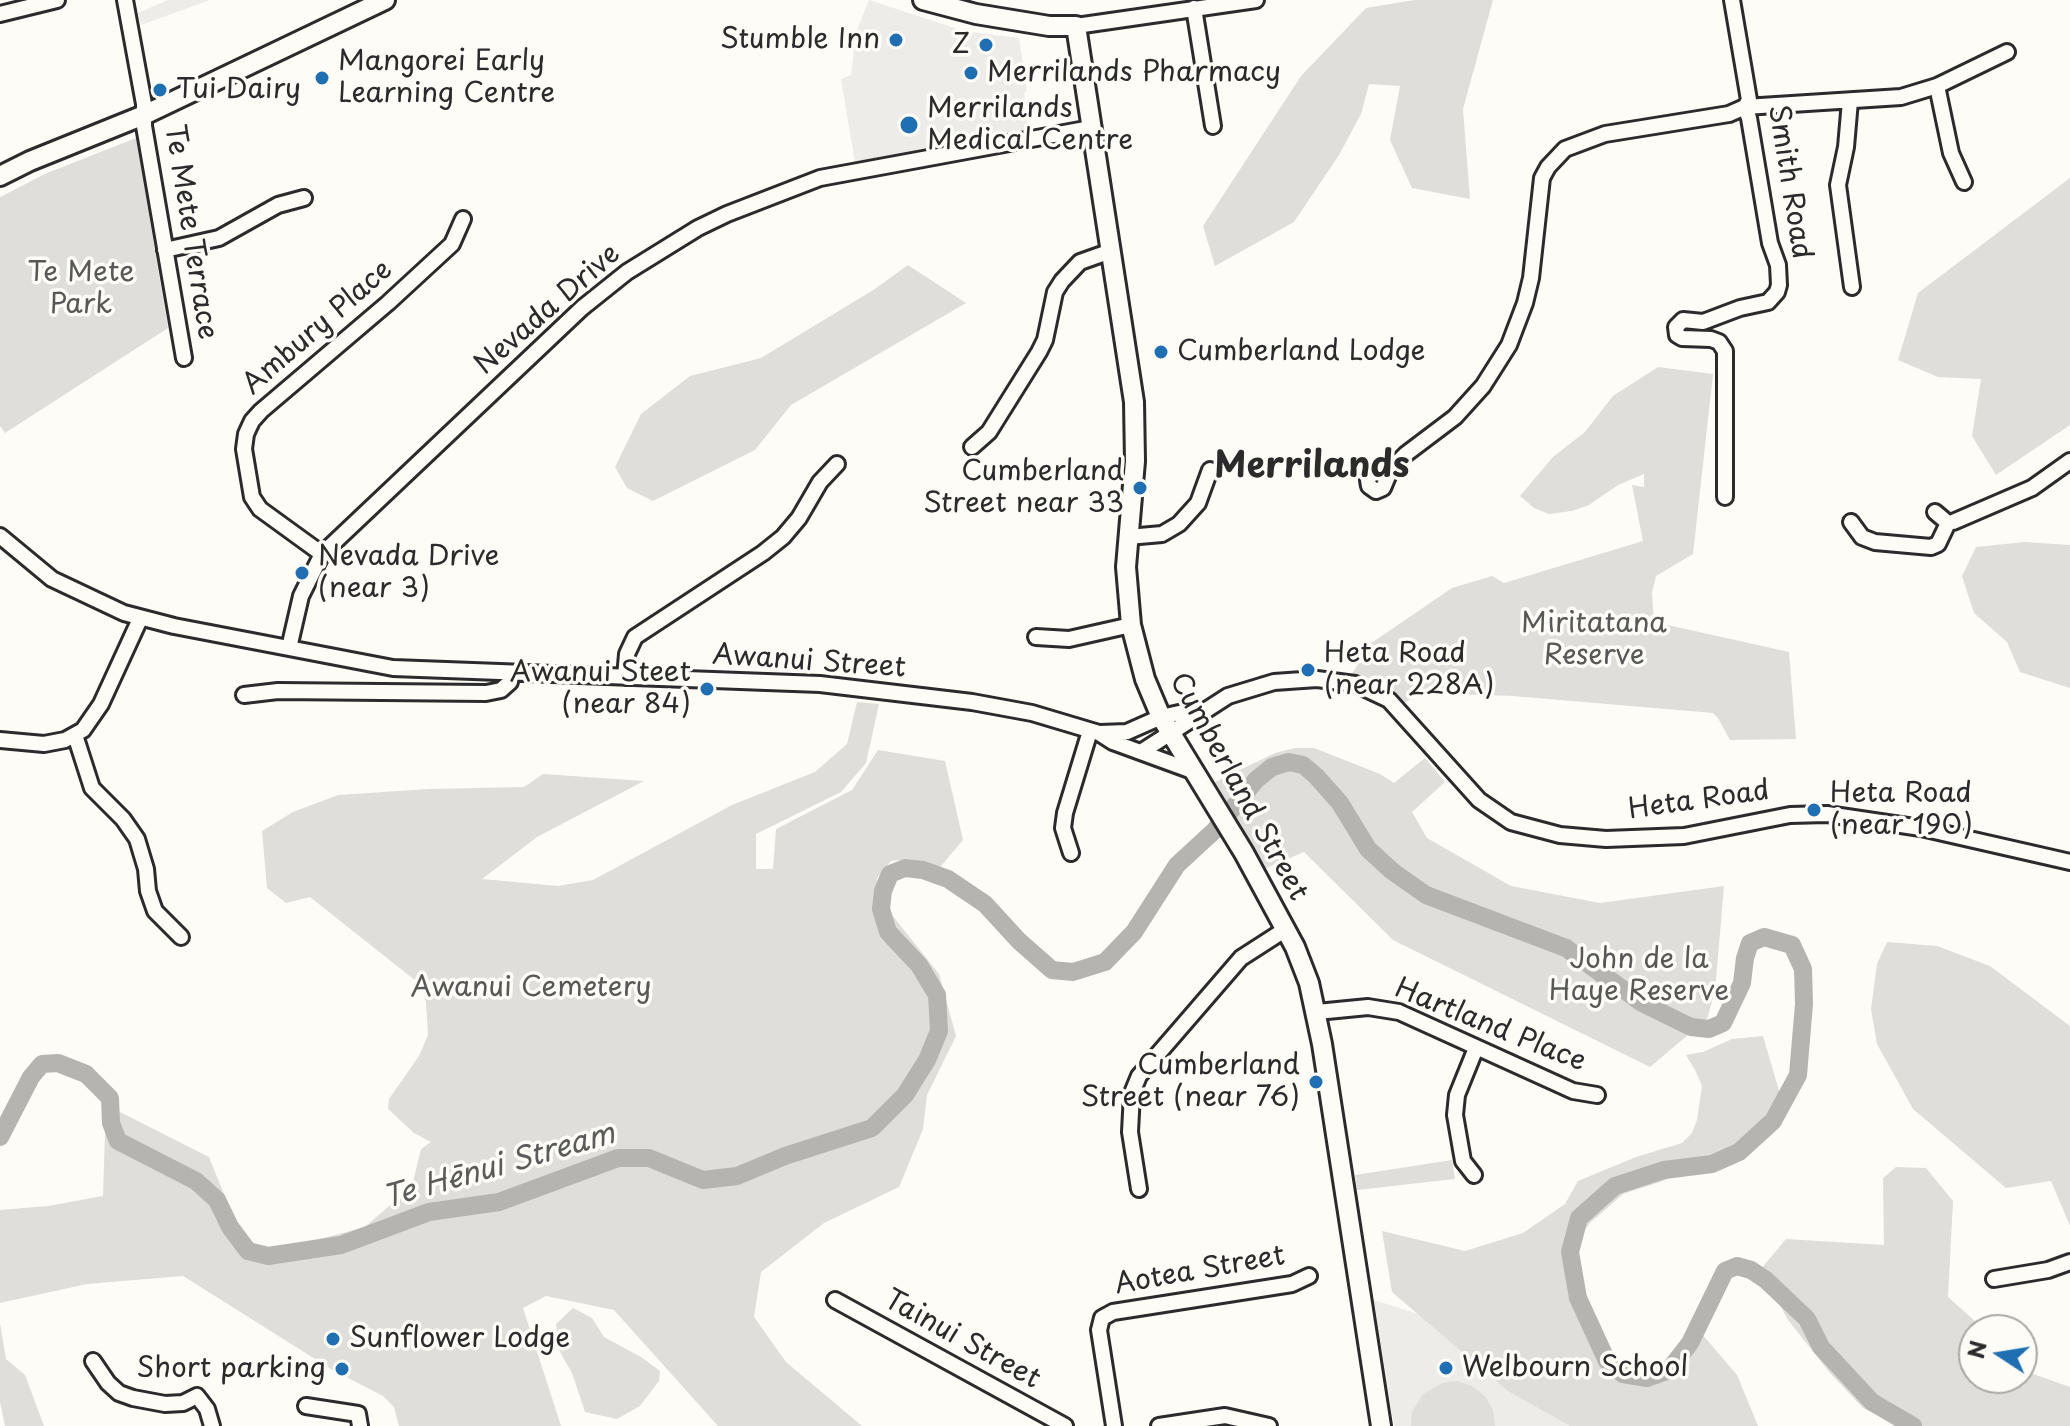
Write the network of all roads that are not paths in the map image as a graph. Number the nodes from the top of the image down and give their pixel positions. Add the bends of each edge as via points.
1 (57, 0) edge
2 (125, 0) edge
3 (385, 0) edge
4 (923, 0) edge
5 (1256, 0) edge
6 (1732, 0) edge
7 (1157, 6) edge
8 (1194, 8) junction
9 (0, 14) edge
10 (1076, 26) junction
11 (2007, 52) dead end
12 (1937, 86) junction
13 (1850, 101) junction
14 (1745, 107) junction
15 (144, 115) junction
16 (1213, 126) dead end
17 (1091, 128) junction
18 (0, 176) edge
19 (1964, 182) dead end
20 (304, 198) dead end
21 (463, 219) dead end
22 (165, 250) junction
23 (1111, 251) junction
24 (1852, 287) dead end
25 (184, 358) dead end
26 (972, 447) dead end
27 (2070, 461) edge
28 (837, 464) dead end
29 (1391, 469) dead end
30 (1210, 470) dead end
31 (1725, 497) dead end
32 (1935, 512) dead end
33 (1851, 522) dead end
34 (1948, 523) junction
35 (0, 536) edge
36 (1128, 537) junction
37 (322, 554) junction
38 (140, 619) junction
39 (1131, 625) junction
40 (1036, 637) dead end
41 (289, 648) junction
42 (511, 674) junction
43 (625, 677) junction
44 (244, 695) dead end
45 (1166, 726) junction
46 (1095, 732) junction
47 (75, 735) junction
48 (0, 740) edge
49 (1141, 752) junction
50 (1195, 772) junction
51 (1071, 853) dead end
52 (2070, 862) edge
53 (1286, 929) junction
54 (181, 937) dead end
55 (1317, 1012) junction
56 (1476, 1048) junction
57 (1597, 1095) dead end
58 (1474, 1175) dead end
59 (1139, 1189) dead end
60 (2070, 1262) edge
61 (1309, 1276) dead end
62 (1994, 1279) dead end
63 (835, 1300) dead end
64 (93, 1361) dead end
65 (306, 1406) dead end
66 (212, 1426) edge
67 (360, 1426) edge
68 (1065, 1426) edge
69 (1114, 1426) edge
70 (1159, 1426) edge
71 (1269, 1426) edge
72 (1381, 1426) edge

1 - 9 street
2 - 15 street, Te Mete Terrace
3 - 15 main road
4 - 10 main road via 976,14
5 - 8 street
6 - 14 street, Smith Road via 1749,100
7 - 8 street
7 - 10 street
8 - 16 street
10 - 17 main road, Cumberland Street
11 - 12 street
12 - 13 street via 1901,97
12 - 19 street via 1951,153
13 - 14 street
13 - 24 street via 1838,185
14 - 29 street via 1590,138 1556,157 1539,189 1531,278 1509,345 1469,403
14 - 31 street, Smith Road via 1778,265 1777,292 1764,304 1703,322 1683,320 1676,327 1682,338 1711,339 1725,351
15 - 18 main road
15 - 22 street, Te Mete Terrace
17 - 23 main road, Cumberland Street
17 - 37 street, Nevada Drive via 820,178 698,228 627,272 582,308
20 - 22 street via 278,205 219,238
21 - 37 street, Ambury Place via 452,244 261,411 246,434 252,497 260,509
22 - 25 street, Te Mete Terrace
23 - 26 street via 1080,262 1062,281 1039,352 989,432
23 - 36 main road, Cumberland Street via 1134,402
27 - 34 street via 2032,488
28 - 43 street via 783,537 635,637
30 - 36 street via 1198,503 1179,524 1162,534
32 - 34 street
33 - 34 street via 1862,537 1875,542 1931,547
35 - 38 street, Awanui Street via 52,579
36 - 39 main road, Cumberland Street
37 - 41 street, Nevada Drive via 301,596
38 - 41 street, Awanui Street
38 - 47 street via 101,704
39 - 40 street via 1069,639
39 - 45 main road, Cumberland Street via 1145,679
41 - 42 street, Awanui Street via 393,668
42 - 43 street, Awanui Street
42 - 44 street via 501,690 486,693
43 - 46 street, Awanui Street via 845,686 1003,707
45 - 46 street, Awanui Street
45 - 49 street
45 - 50 main road, Cumberland Street
45 - 52 street, Heta Road via 1194,721 1202,711 1274,682 1317,679 1355,684 1389,700 1479,800 1511,822 1560,835 1684,836 1790,815 1827,814 1921,828
46 - 49 street, Awanui Street
46 - 51 street via 1065,813 1063,828
47 - 48 street via 44,744
47 - 54 street via 92,788 137,839 155,911
49 - 50 street, Awanui Street
50 - 53 main road, Cumberland Street
53 - 55 main road, Cumberland Street
53 - 59 street via 1241,958 1139,1076 1132,1093 1130,1132
55 - 56 street, Hartland Place via 1387,1009
55 - 72 main road, Cumberland Street
56 - 57 street, Hartland Place via 1573,1091
56 - 58 street via 1457,1095 1455,1115 1463,1161
60 - 62 street
61 - 69 street, Aotea Street via 1292,1284 1102,1318 1099,1330
63 - 68 street, Tainui Street
64 - 66 street via 108,1383 133,1398 165,1404 197,1396
65 - 67 street via 358,1414
70 - 71 street via 1225,1416

